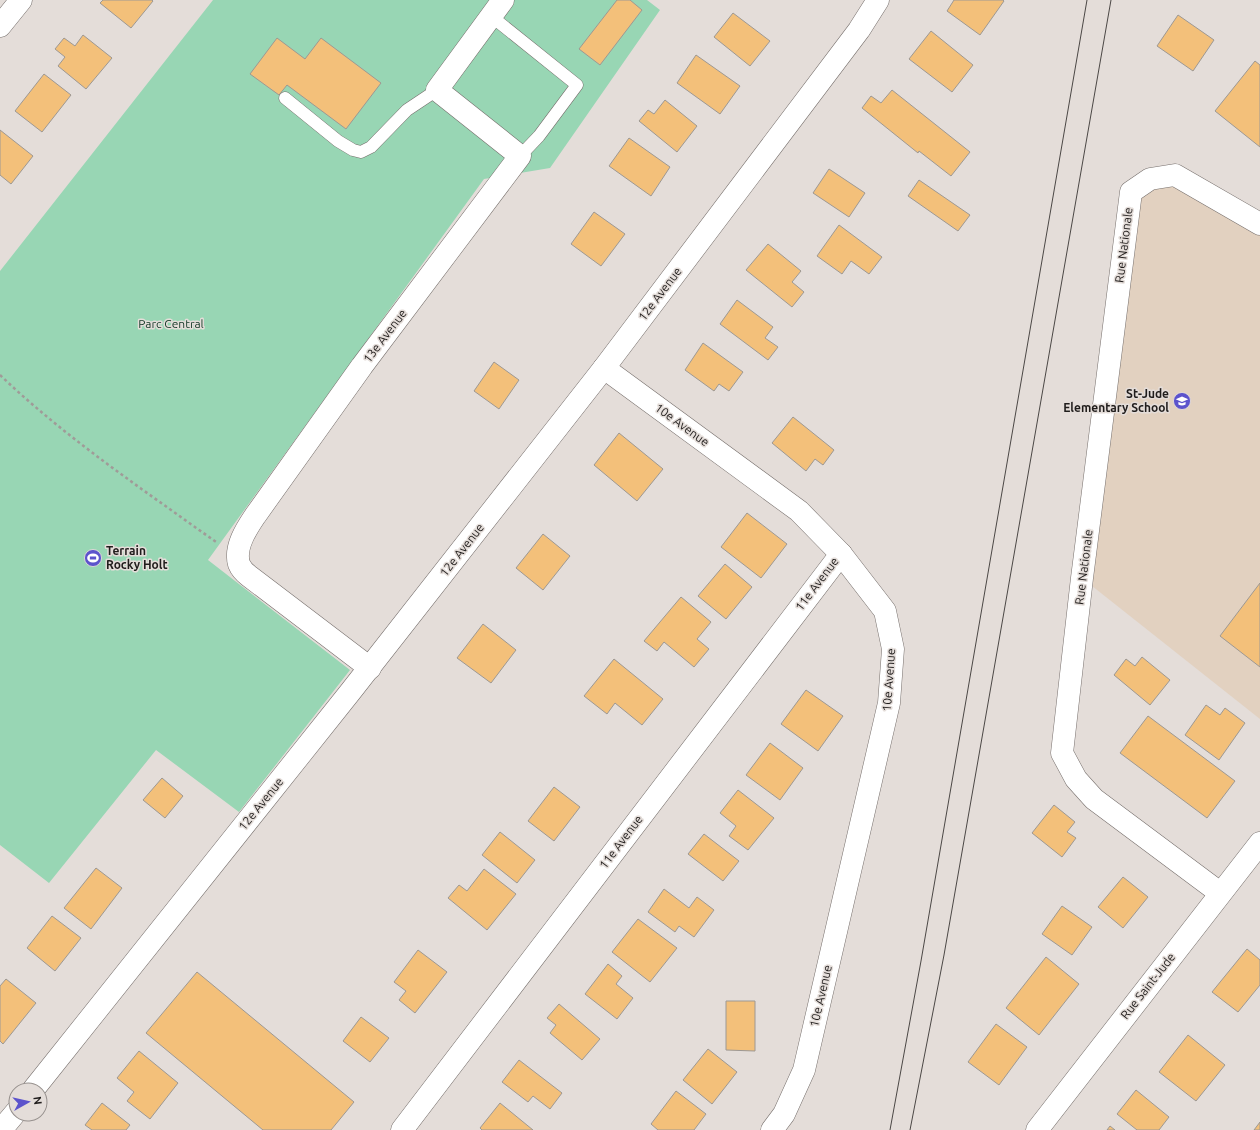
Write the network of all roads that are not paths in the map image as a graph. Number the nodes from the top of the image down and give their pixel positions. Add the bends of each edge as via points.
1 (21, 0) edge
2 (878, 0) edge
3 (497, 8) edge
4 (0, 26) edge
5 (437, 90) junction
6 (285, 98) dead end
7 (520, 156) junction
8 (1260, 224) edge
9 (604, 368) junction
10 (841, 554) junction
11 (370, 668) junction
12 (1260, 843) edge
13 (1220, 893) junction
14 (39, 1082) edge
15 (8, 1122) edge
16 (1, 1130) edge
17 (402, 1130) edge
18 (772, 1130) edge
19 (1037, 1130) edge

1 - 4 street
2 - 9 street, 12e Avenue via 859,30
3 - 5 street
3 - 7 lane via 577,85 539,136
5 - 6 lane via 407,110 372,148 361,152 338,141
5 - 7 street
7 - 11 street, 13e Avenue via 358,373 255,516 240,544 239,564 249,576
8 - 13 street, Rue Nationale via 1175,175 1150,179 1131,192 1062,753 1076,779 1094,799
9 - 10 street, 10e Avenue via 798,511
9 - 11 street, 12e Avenue
10 - 17 street, 11e Avenue
10 - 18 street, 10e Avenue via 885,611 893,649 889,703 804,1070 784,1114
11 - 14 street, 12e Avenue
12 - 13 street, Rue Saint-Jude
13 - 19 street, Rue Saint-Jude
15 - 16 street

